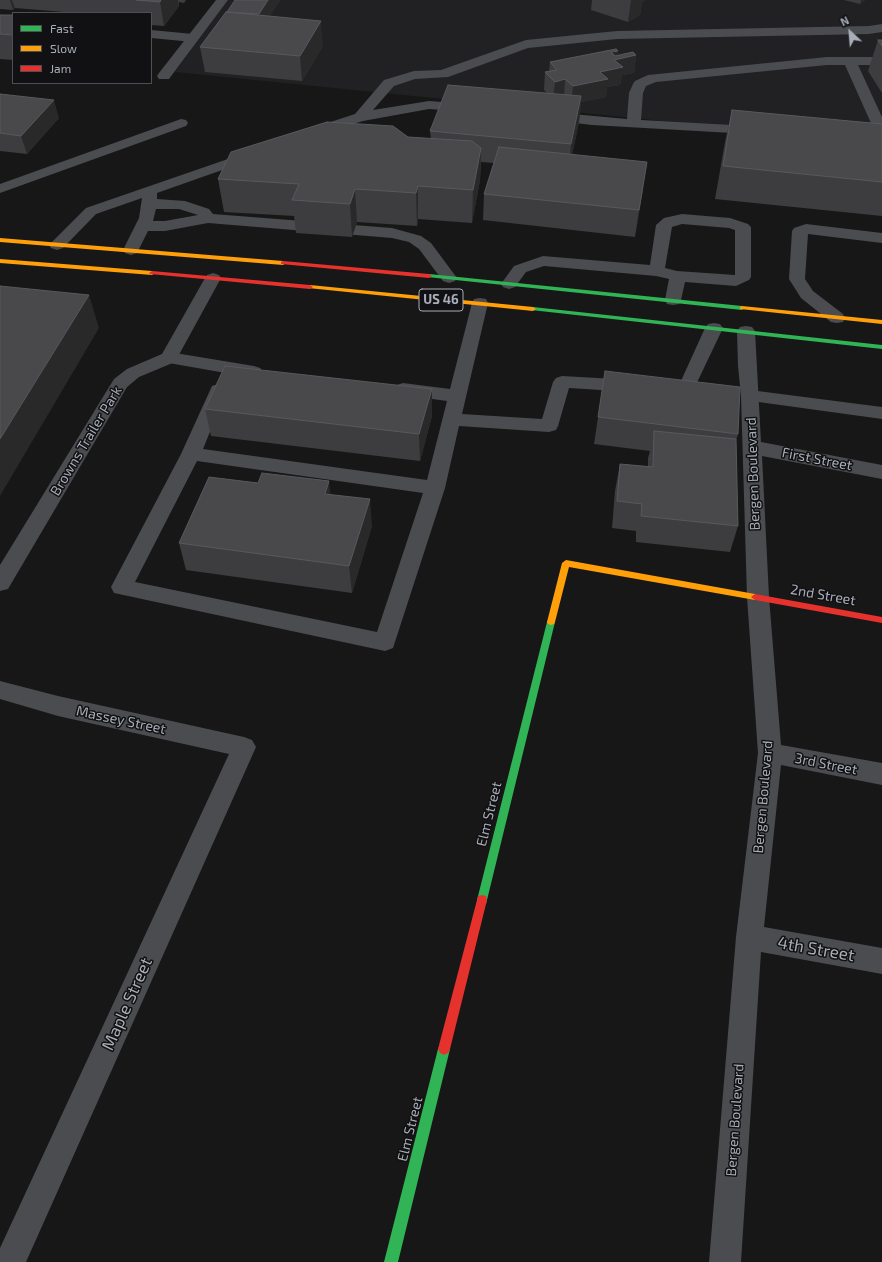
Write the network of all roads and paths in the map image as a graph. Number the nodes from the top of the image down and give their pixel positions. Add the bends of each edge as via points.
1 (222, 0) edge
2 (882, 28) edge
3 (152, 34) edge
4 (193, 38) junction
5 (850, 61) junction
6 (882, 61) edge
7 (164, 76) dead end
8 (482, 109) edge
9 (537, 115) edge
10 (360, 117) junction
11 (181, 123) dead end
12 (634, 124) junction
13 (882, 132) edge
14 (771, 134) edge
15 (300, 138) edge
16 (270, 148) edge
17 (0, 189) edge
18 (149, 197) junction
19 (208, 218) junction
20 (143, 226) junction
21 (882, 238) edge
22 (0, 240) edge
23 (57, 245) junction
24 (131, 250) junction
25 (0, 261) edge
26 (657, 271) junction
27 (678, 276) junction
28 (213, 278) junction
29 (449, 278) junction
30 (509, 284) junction
31 (673, 300) junction
32 (480, 303) junction
33 (837, 318) junction
34 (881, 321) edge
35 (714, 328) junction
36 (746, 332) junction
37 (882, 347) edge
38 (169, 358) junction
39 (227, 369) junction
40 (273, 374) edge
41 (388, 388) edge
42 (457, 396) junction
43 (750, 396) junction
44 (882, 413) edge
45 (452, 419) junction
46 (751, 447) junction
47 (191, 454) junction
48 (882, 472) edge
49 (435, 488) junction
50 (0, 583) edge
51 (758, 597) junction
52 (882, 620) edge
53 (0, 690) edge
54 (244, 747) joint
55 (770, 753) junction
56 (882, 774) edge
57 (749, 937) junction
58 (882, 961) edge
59 (10, 1262) edge
60 (391, 1262) edge
61 (725, 1262) edge

1 - 4 street
2 - 10 street via 617,35 526,44 444,74 414,75 389,83
3 - 4 street
4 - 7 street
5 - 6 street
5 - 12 street via 653,78 640,84 636,92
5 - 13 street
8 - 10 street via 429,105
9 - 12 street
10 - 15 street
11 - 17 street
12 - 14 street via 732,129
16 - 18 street
18 - 19 street via 204,212
18 - 20 street via 147,218
18 - 23 street via 90,211
19 - 20 street via 165,226
19 - 29 street via 392,233 415,239 425,246
20 - 24 street
21 - 33 street via 806,229 800,231 797,279 807,294
22 - 23 main road, US 46
23 - 24 main road, US 46
24 - 29 main road, US 46
25 - 28 main road, US 46
26 - 27 street
26 - 27 street via 664,226 669,221 682,219 743,227 743,276 736,281
26 - 30 street via 543,260 520,269
27 - 31 street
28 - 32 main road, US 46
28 - 38 street
29 - 30 main road, US 46
30 - 31 main road, US 46
31 - 33 main road, US 46
32 - 35 main road, US 46
32 - 42 street
33 - 34 main road, US 46
35 - 36 main road, US 46
35 - 45 street via 686,389 562,382 549,426
36 - 37 main road, US 46
36 - 43 street, Bergen Boulevard
38 - 39 street
38 - 50 street, Browns Trailer Park via 133,374 120,383
39 - 40 street
39 - 47 street
41 - 42 street
42 - 45 street
43 - 44 street
43 - 46 street, Bergen Boulevard
45 - 49 street
46 - 48 street, First Street
46 - 51 street, Bergen Boulevard
47 - 49 street
47 - 49 street via 122,587 385,642
51 - 52 main road, 2nd Street
51 - 55 street, Bergen Boulevard
51 - 60 main road, Elm Street via 566,563
53 - 54 street, Massey Street via 58,706
54 - 59 street, Maple Street
55 - 56 street, 3rd Street
55 - 57 street, Bergen Boulevard
57 - 58 street, 4th Street
57 - 61 street, Bergen Boulevard

